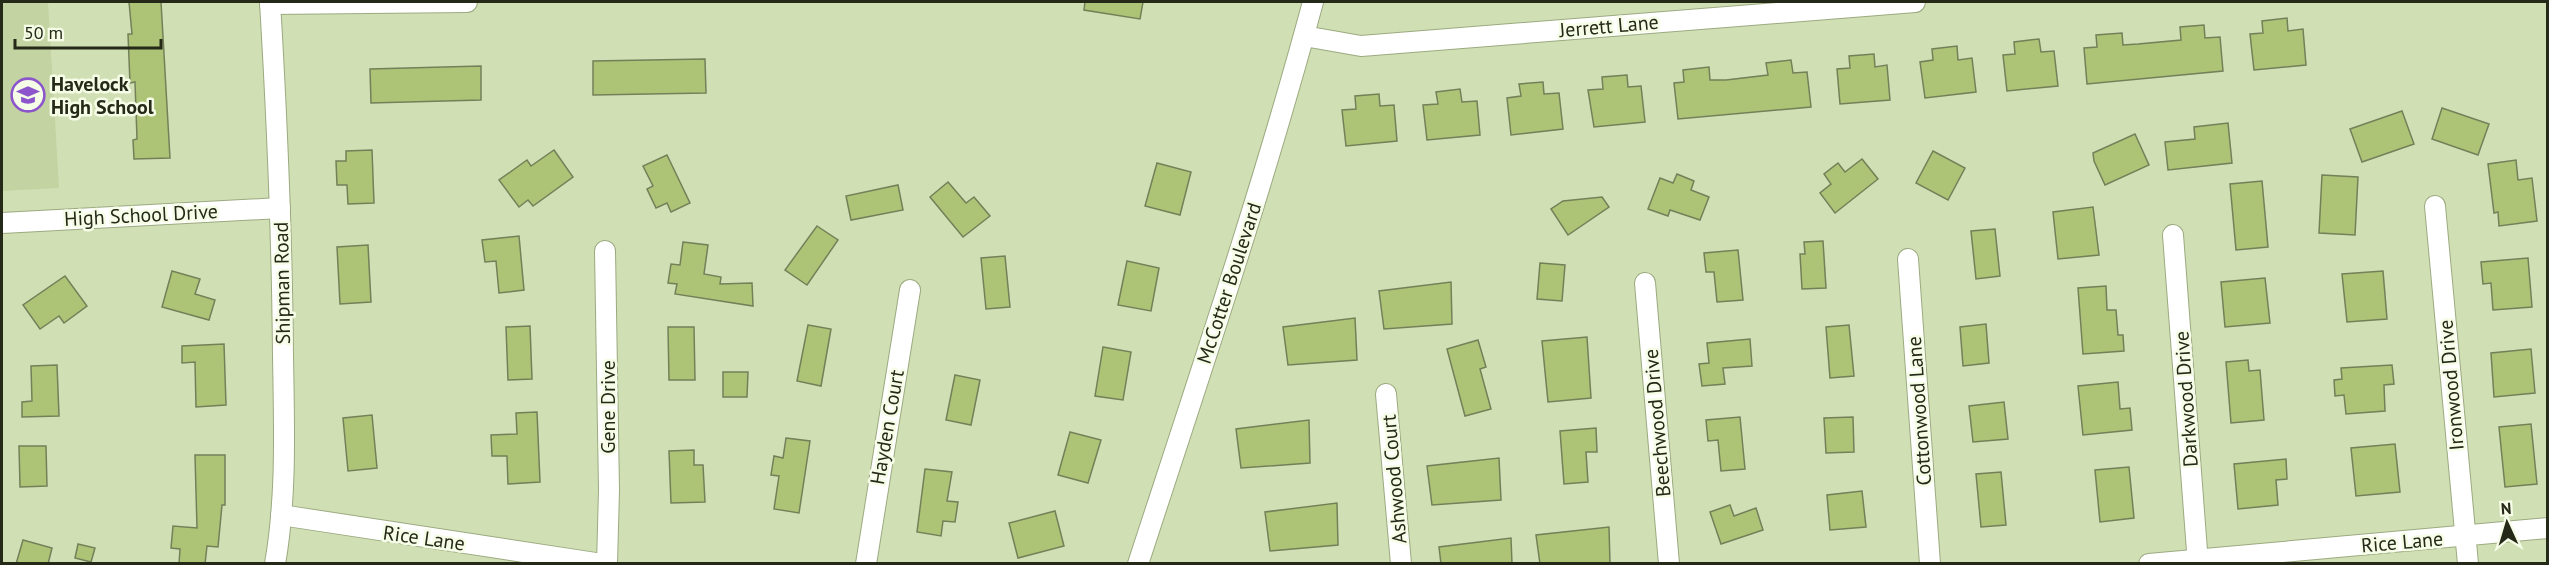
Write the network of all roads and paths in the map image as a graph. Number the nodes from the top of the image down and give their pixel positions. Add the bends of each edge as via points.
1 (467, 2) edge
2 (1313, 2) edge
3 (1915, 2) edge
4 (270, 3) edge
5 (1304, 36) junction
6 (2435, 206) dead end
7 (280, 208) junction
8 (2, 223) edge
9 (2174, 235) dead end
10 (605, 251) dead end
11 (1908, 259) dead end
12 (1645, 283) dead end
13 (910, 290) dead end
14 (1386, 394) dead end
15 (281, 515) junction
16 (2547, 528) edge
17 (2465, 537) junction
18 (2197, 561) edge
19 (275, 564) edge
20 (604, 564) edge
21 (866, 564) edge
22 (1138, 564) edge
23 (1401, 564) edge
24 (1669, 564) edge
25 (1930, 564) edge
26 (2149, 564) edge
27 (2468, 564) edge

1 - 4 street
2 - 5 street, McCotter Boulevard
3 - 5 street, Jerrett Lane via 1361,46
4 - 7 street, Shipman Road
5 - 22 street, McCotter Boulevard via 1236,263
6 - 17 street, Ironwood Drive
7 - 8 street, High School Drive
7 - 15 street, Shipman Road via 284,357
9 - 18 street, Darkwood Drive
10 - 20 street, Gene Drive via 609,490
11 - 25 street, Cottonwood Lane
12 - 24 street, Beechwood Drive
13 - 21 street, Hayden Court
14 - 23 street, Ashwood Court
15 - 19 street, Shipman Road
15 - 20 street, Rice Lane
16 - 17 street, Rice Lane
17 - 18 street, Rice Lane
17 - 27 street, Ironwood Drive
18 - 26 street, Rice Lane

